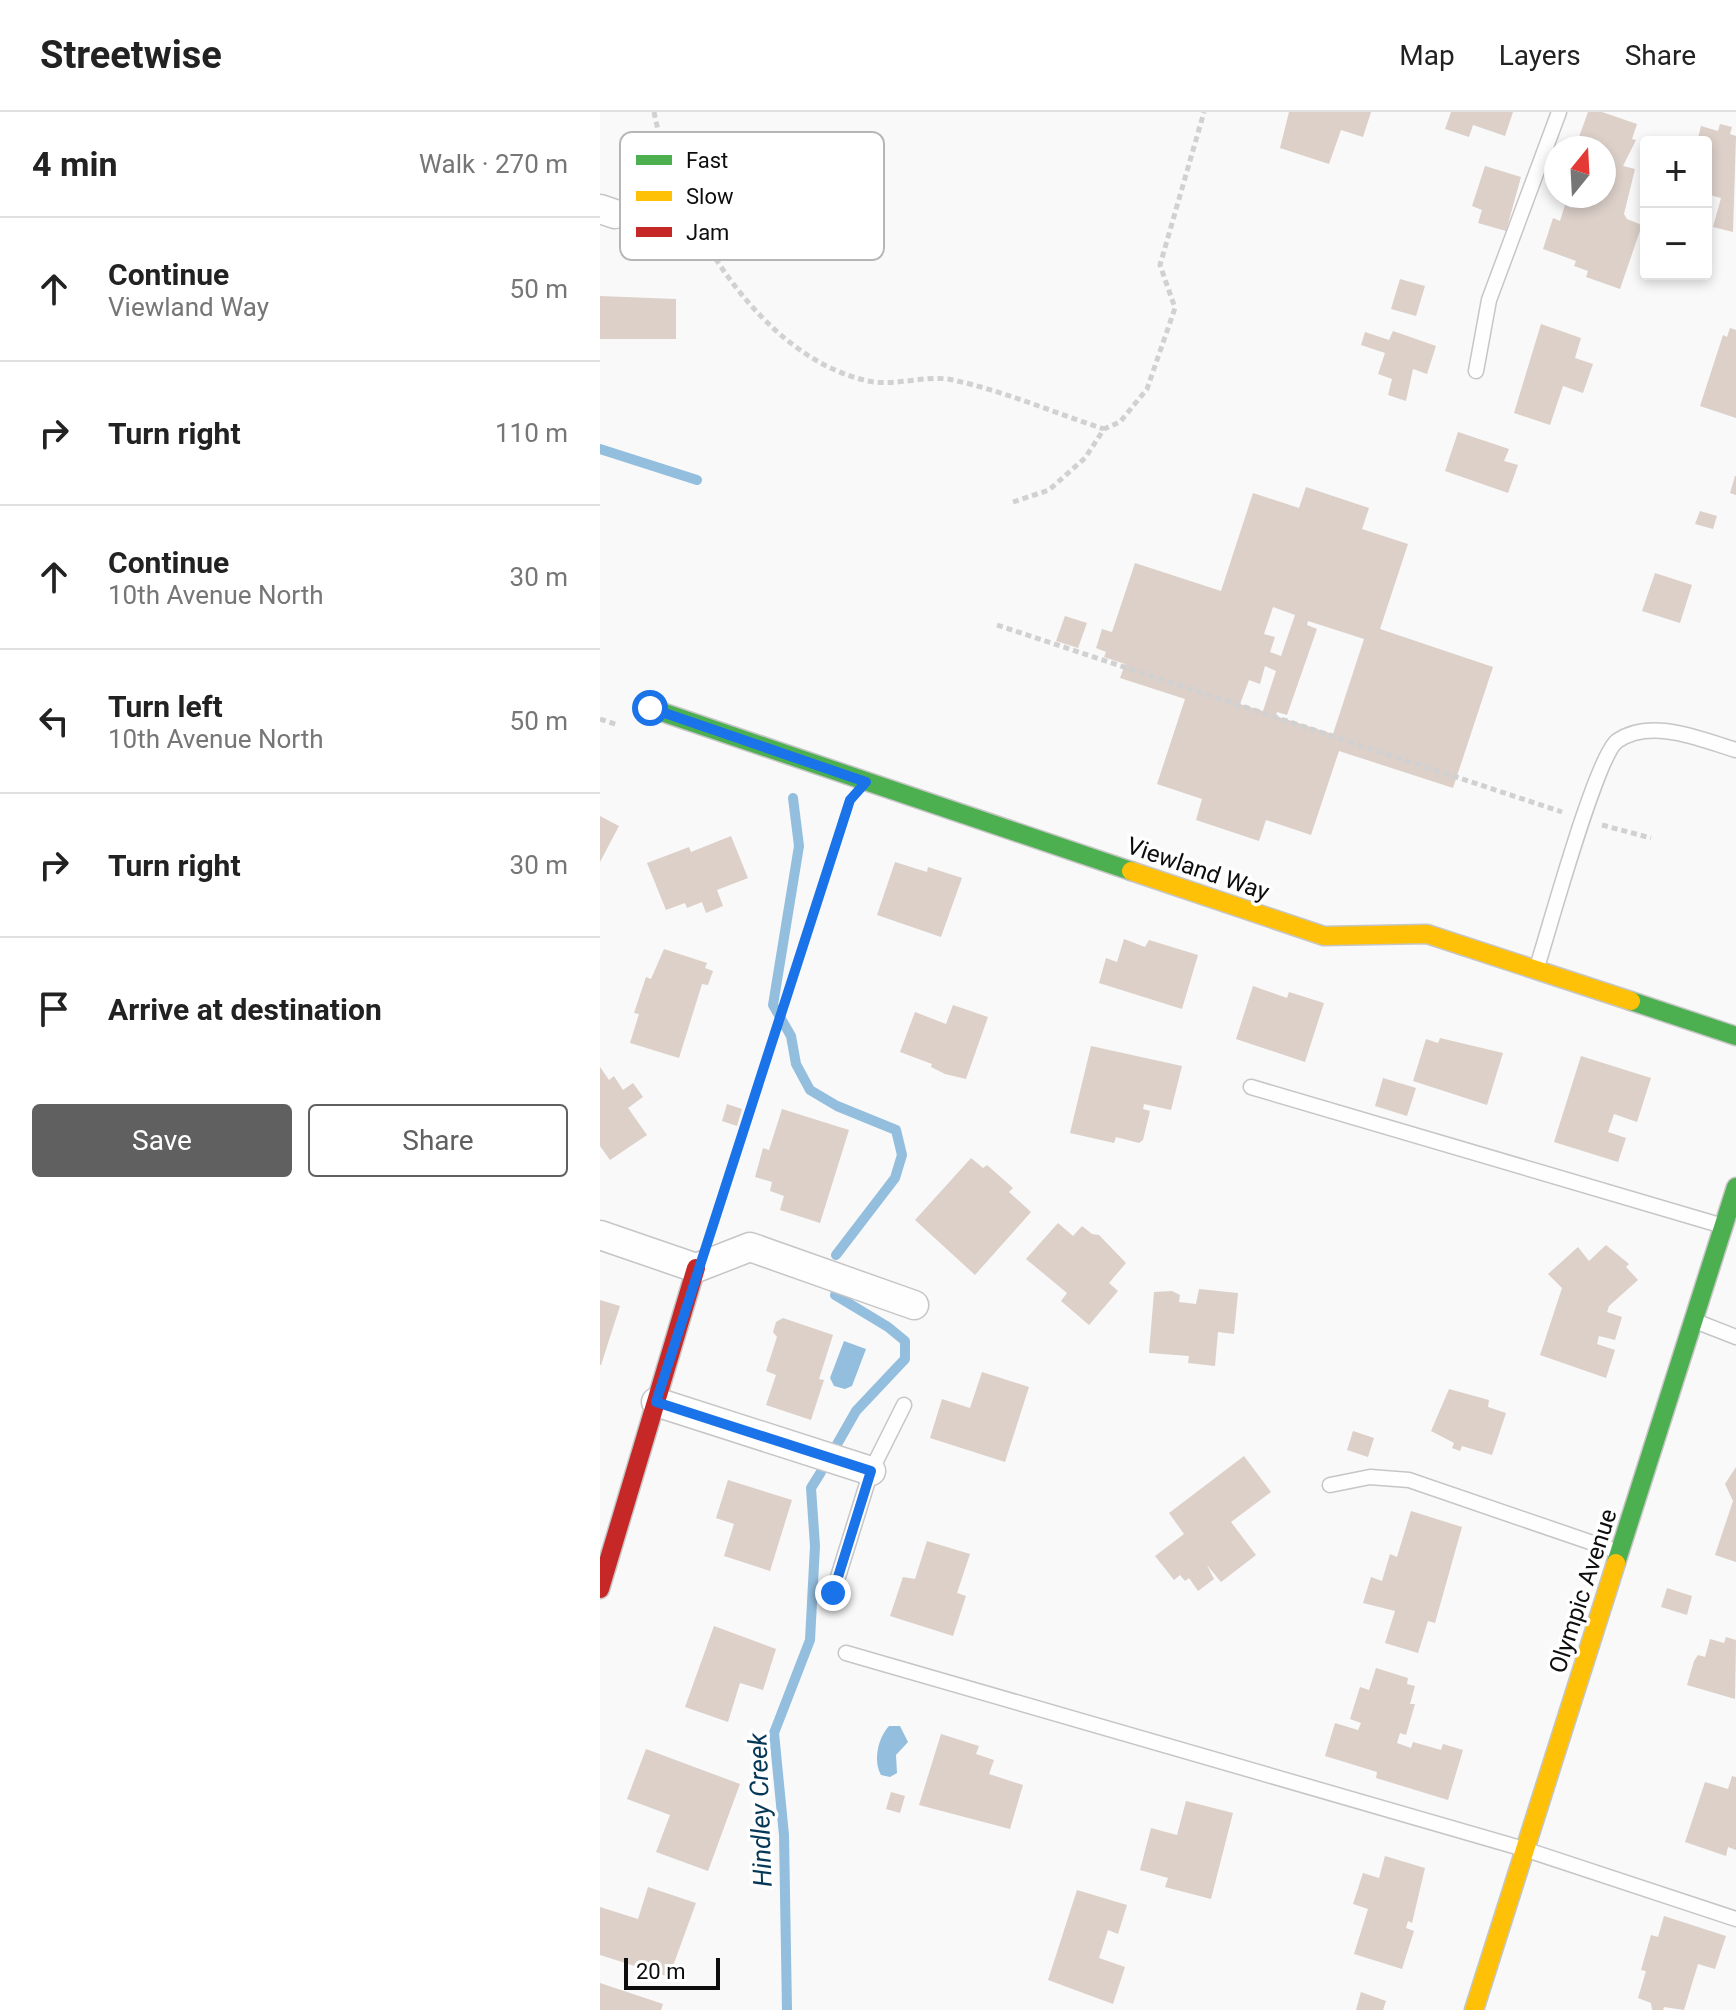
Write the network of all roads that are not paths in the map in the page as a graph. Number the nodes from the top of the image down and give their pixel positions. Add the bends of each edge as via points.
1 (1559, 112) edge
2 (1476, 371) dead end
3 (650, 708) dead end
4 (1736, 750) edge
5 (1536, 970) junction
6 (1736, 1036) edge
7 (1251, 1087) dead end
8 (1736, 1187) edge
9 (1723, 1227) junction
10 (600, 1235) edge
11 (696, 1268) junction
12 (914, 1305) dead end
13 (1694, 1321) junction
14 (1736, 1337) edge
15 (656, 1402) junction
16 (904, 1405) dead end
17 (871, 1471) junction
18 (1330, 1485) dead end
19 (1621, 1553) junction
20 (600, 1589) edge
21 (833, 1593) dead end
22 (846, 1653) dead end
23 (1524, 1849) junction
24 (1736, 1919) edge
25 (1474, 2010) edge

1 - 2 lane via 1489,300
3 - 5 street, Viewland Way via 1324,936 1427,934
4 - 5 lane via 1685,734 1648,731 1617,742 1598,771
5 - 6 street, Viewland Way
7 - 9 lane
8 - 9 street, Olympic Avenue
9 - 13 street, Olympic Avenue
10 - 11 street
11 - 12 street via 750,1247
11 - 15 street
13 - 14 lane
13 - 19 street, Olympic Avenue
15 - 17 street
15 - 20 street
16 - 17 lane
17 - 21 lane
18 - 19 lane via 1370,1477 1409,1480
19 - 23 street, Olympic Avenue
22 - 23 lane
23 - 24 lane
23 - 25 street, Olympic Avenue

